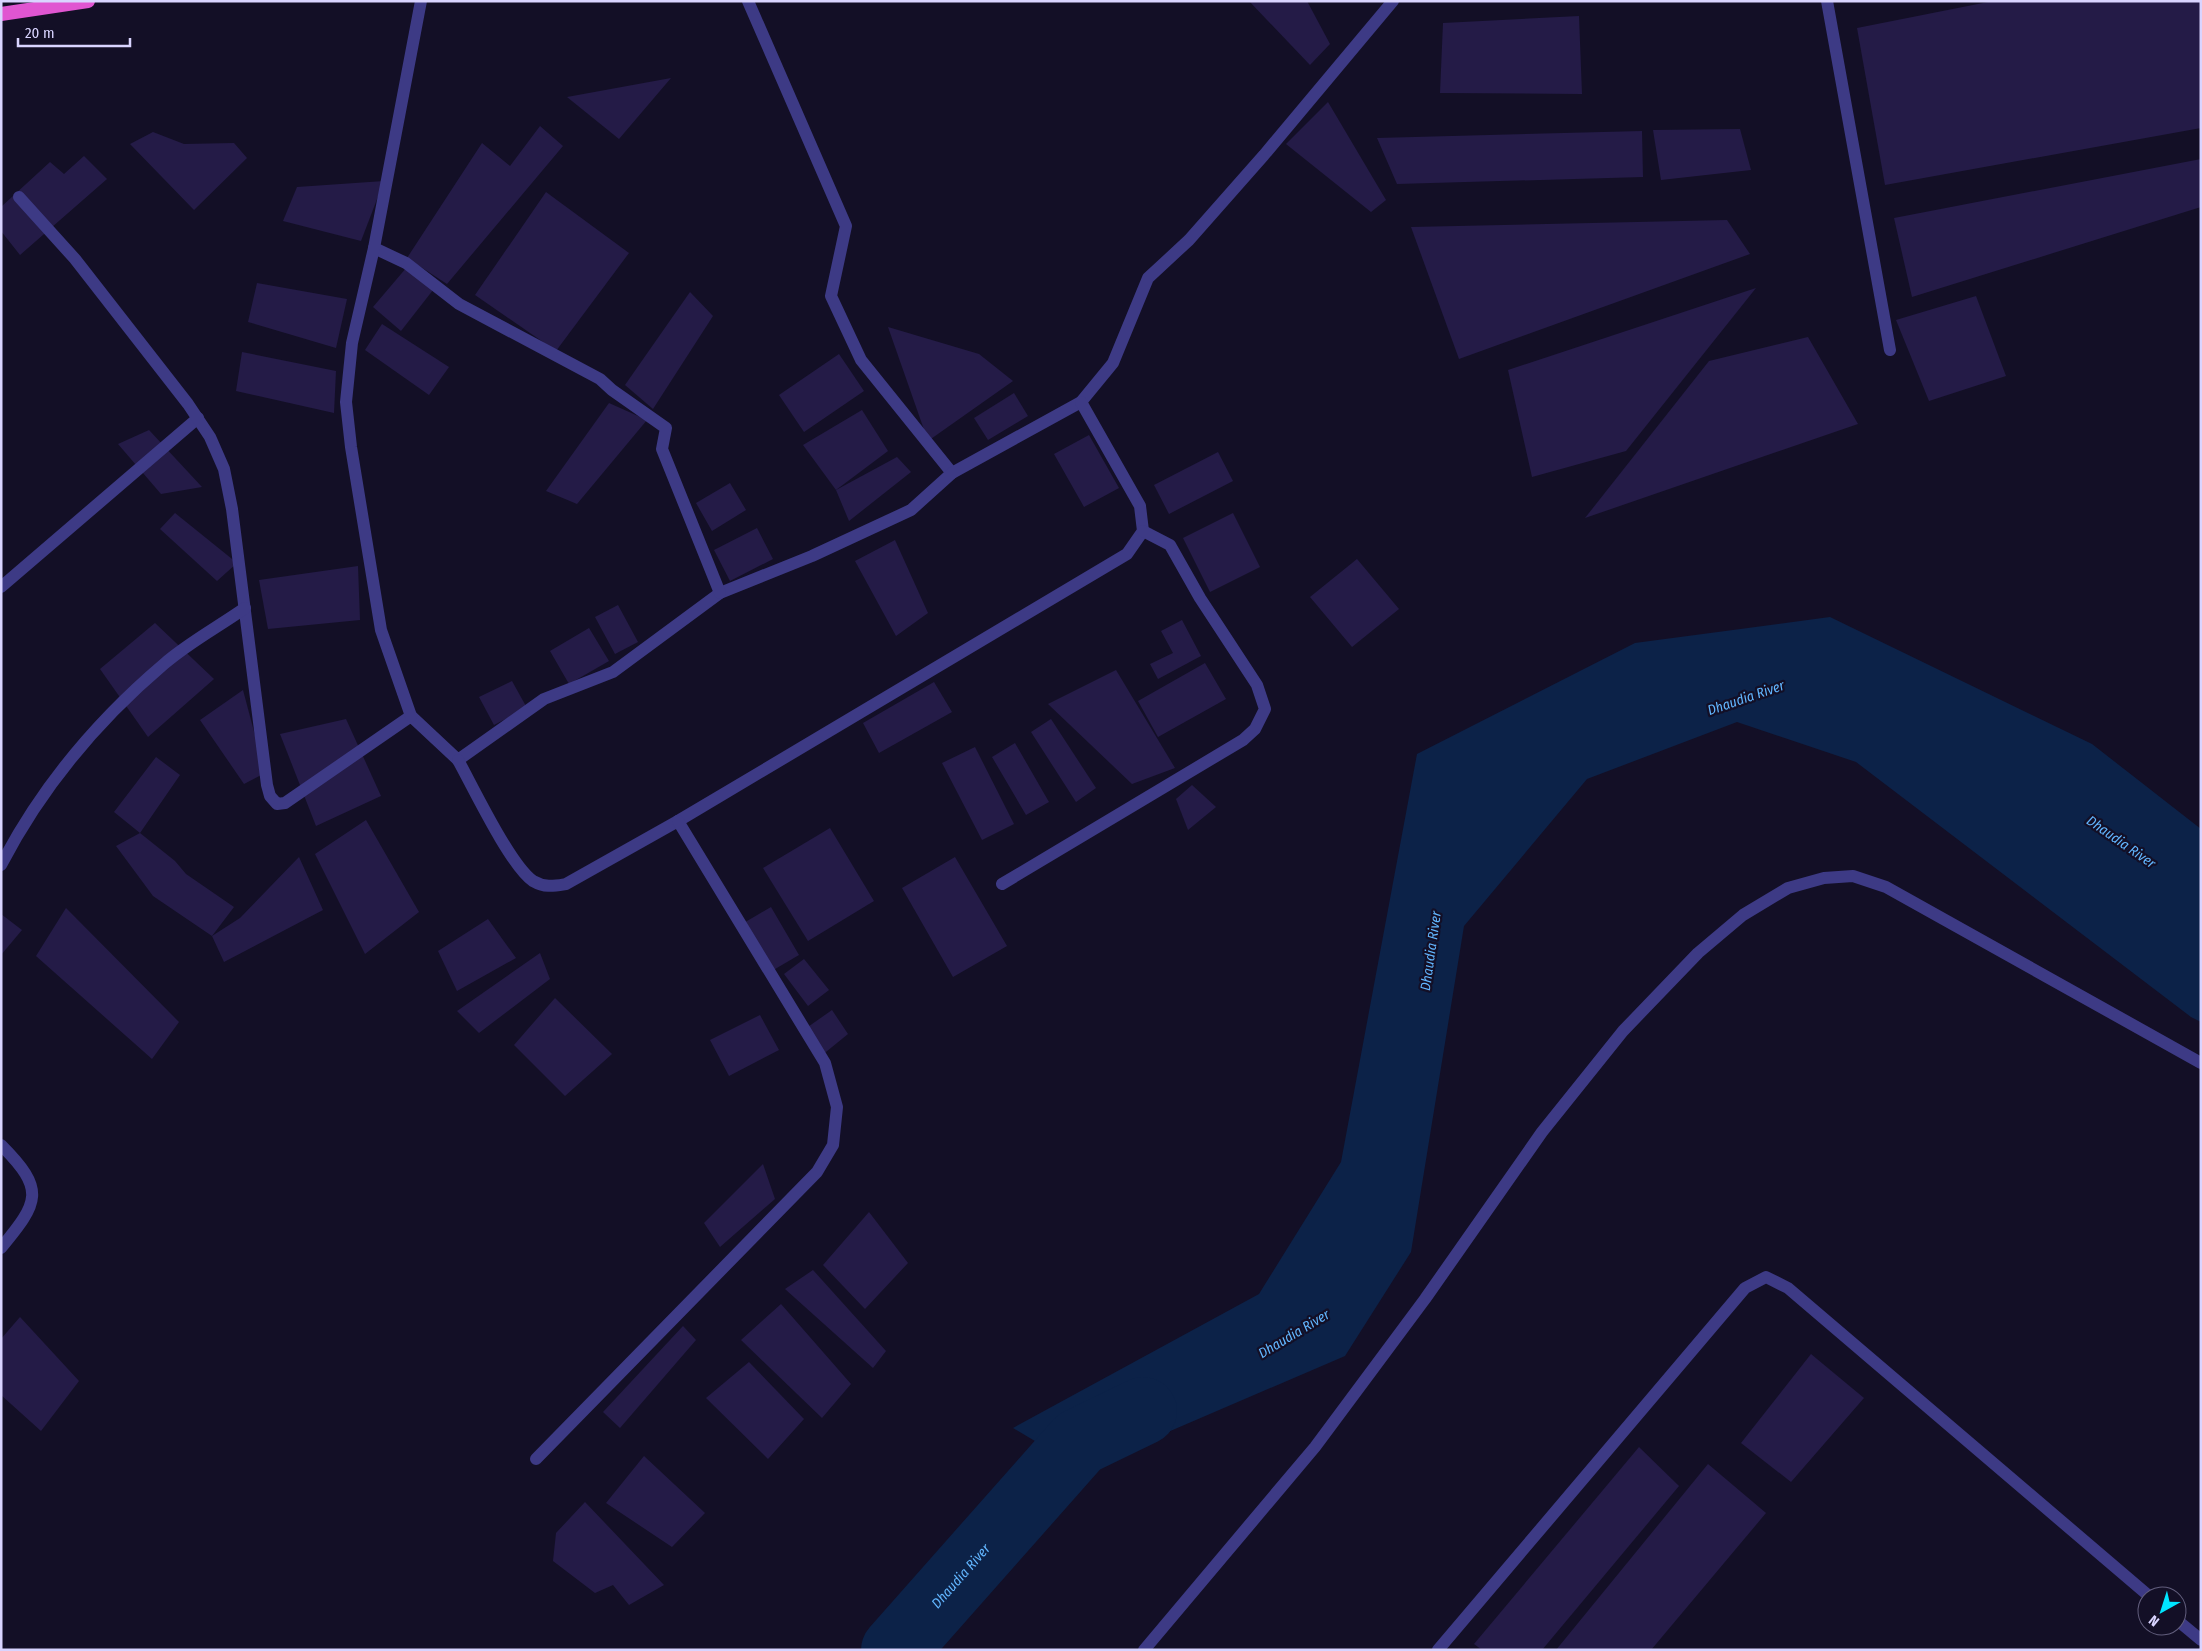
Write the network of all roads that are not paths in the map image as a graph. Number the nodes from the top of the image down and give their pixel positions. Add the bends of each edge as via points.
1 (88, 1) edge
2 (421, 1) edge
3 (748, 1) edge
4 (1394, 1) edge
5 (1827, 1) edge
6 (1, 14) edge
7 (20, 198) dead end
8 (374, 248) junction
9 (1890, 350) dead end
10 (1081, 402) junction
11 (198, 418) junction
12 (952, 473) junction
13 (1143, 531) junction
14 (1, 587) edge
15 (720, 593) junction
16 (245, 608) junction
17 (411, 716) junction
18 (458, 760) junction
19 (678, 821) junction
20 (1, 864) edge
21 (1002, 884) dead end
22 (2201, 1063) edge
23 (1, 1144) edge
24 (1, 1248) edge
25 (536, 1459) dead end
26 (2137, 1586) edge
27 (2187, 1628) edge
28 (2201, 1640) edge
29 (1144, 1650) edge
30 (1438, 1650) edge

1 - 6 highway
2 - 8 street
3 - 12 street via 846,226 831,296 862,360
4 - 10 street via 1189,240 1148,278 1113,363
5 - 9 street
7 - 11 street via 75,259
8 - 15 street via 406,263 459,304 600,378 666,428 662,449
8 - 17 street via 352,343 346,402 381,630
10 - 12 street
10 - 13 street via 1140,506
11 - 14 street
11 - 16 street via 224,470
12 - 15 street via 911,510 812,556
13 - 19 street via 1127,554
13 - 21 street via 1170,544 1200,598 1257,685 1265,710 1255,729 1243,740
15 - 18 street via 613,672 544,700
16 - 17 street via 267,785 277,804 293,798
16 - 20 street via 164,664 102,722 53,780
17 - 18 street
18 - 19 street via 512,857 533,880 550,887 566,884
19 - 25 street via 825,1063 837,1107 833,1145 817,1172
22 - 29 street via 1886,887 1854,876 1824,878 1788,888 1743,915 1698,953 1623,1031 1542,1132 1315,1447
23 - 24 street via 30,1179 33,1199 26,1218
26 - 30 street via 1788,1288 1766,1277 1745,1288
27 - 28 street

